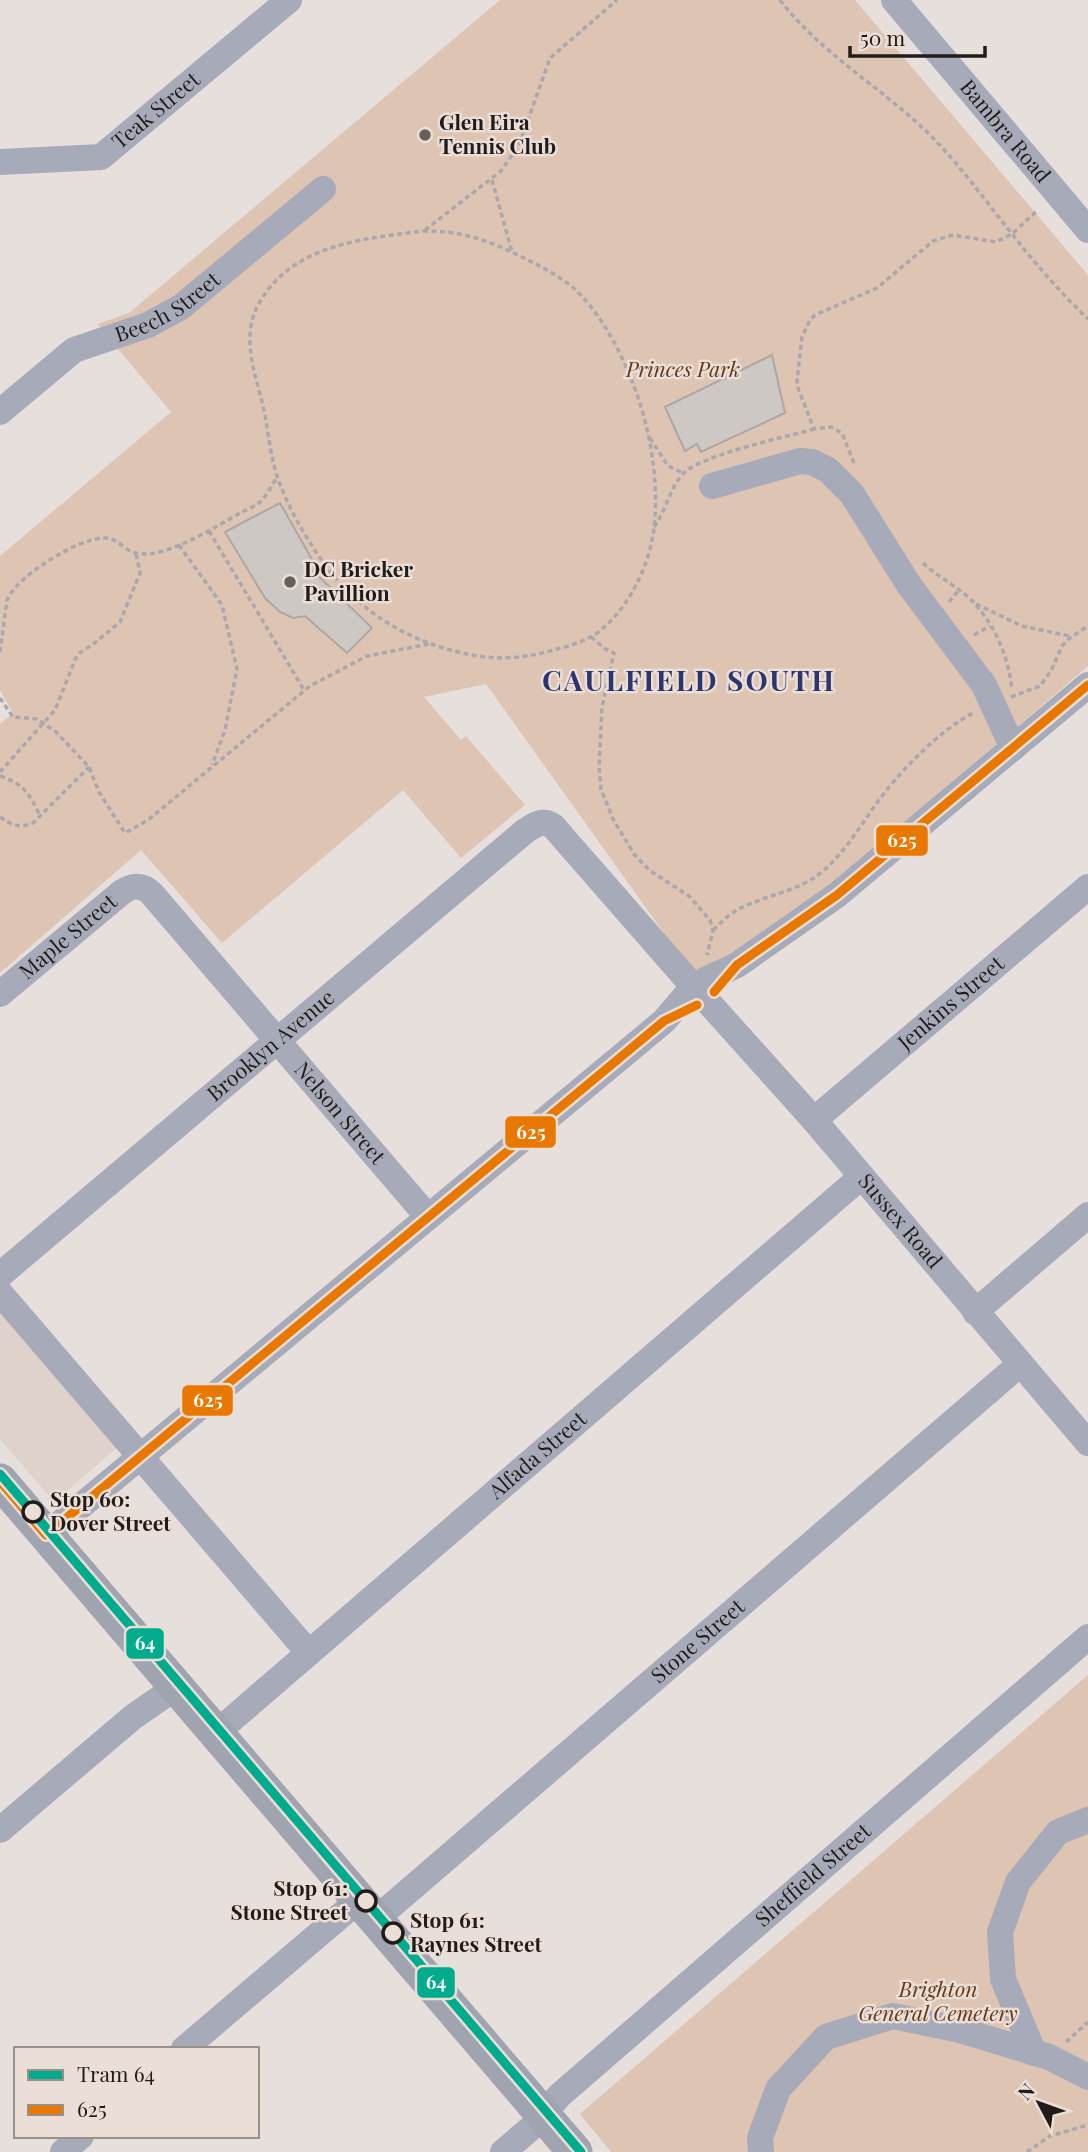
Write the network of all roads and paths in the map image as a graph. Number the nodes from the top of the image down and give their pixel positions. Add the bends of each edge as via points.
1 (289, 0) edge
2 (617, 0) edge
3 (780, 0) edge
4 (903, 3) edge
5 (0, 162) edge
6 (491, 179) junction
7 (323, 189) dead end
8 (1038, 211) dead end
9 (1085, 221) edge
10 (423, 231) junction
11 (1012, 234) junction
12 (512, 252) junction
13 (1088, 319) edge
14 (0, 412) edge
15 (648, 433) junction
16 (857, 469) dead end
17 (683, 473) dead end
18 (277, 477) junction
19 (712, 486) dead end
20 (209, 531) junction
21 (179, 545) junction
22 (136, 553) junction
23 (917, 557) dead end
24 (958, 591) junction
25 (949, 602) dead end
26 (974, 603) junction
27 (990, 626) junction
28 (1088, 626) edge
29 (974, 635) dead end
30 (1071, 636) junction
31 (592, 637) junction
32 (431, 644) junction
33 (0, 652) edge
34 (1088, 685) edge
35 (304, 690) junction
36 (0, 698) edge
37 (1003, 700) junction
38 (43, 723) junction
39 (1013, 748) junction
40 (89, 767) junction
41 (211, 767) junction
42 (0, 774) edge
43 (40, 816) junction
44 (0, 817) edge
45 (546, 823) joint
46 (140, 886) joint
47 (1088, 887) edge
48 (713, 930) junction
49 (701, 988) junction
50 (0, 994) edge
51 (277, 1041) junction
52 (814, 1120) junction
53 (861, 1177) junction
54 (1088, 1215) edge
55 (428, 1217) junction
56 (0, 1275) edge
57 (0, 1293) edge
58 (975, 1312) junction
59 (1020, 1364) junction
60 (1088, 1443) edge
61 (139, 1457) junction
62 (0, 1481) edge
63 (46, 1535) junction
64 (1088, 1637) edge
65 (309, 1653) junction
66 (172, 1682) junction
67 (216, 1733) junction
68 (1088, 1820) edge
69 (0, 1830) edge
70 (367, 1909) junction
71 (1088, 2022) edge
72 (187, 2047) edge
73 (1041, 2055) junction
74 (1088, 2077) edge
75 (542, 2113) junction
76 (1088, 2125) edge
77 (79, 2138) edge
78 (755, 2147) edge
79 (62, 2152) edge
80 (503, 2152) edge
81 (575, 2152) edge
82 (1027, 2152) edge

1 - 5 street, Teak Street via 101,157
2 - 6 path via 550,58 519,145
3 - 11 path via 828,51 931,136
4 - 9 street, Bambra Road
6 - 10 path
6 - 12 path
7 - 14 street, Beech Street via 181,307 148,325 74,351
8 - 11 path
10 - 12 path via 460,233
10 - 18 path via 359,240 315,254 280,275 262,297 252,321 251,352
11 - 13 path
11 - 16 path via 996,242 943,236 877,288 837,303 810,320 802,337 798,388 814,429 831,427 842,433
12 - 15 path via 562,279 586,302 609,335 635,388
15 - 17 path via 668,466
15 - 31 path via 655,493 650,546 623,606
18 - 20 path via 259,502
18 - 32 path via 310,541 345,589 385,623
19 - 37 street via 800,461 828,470 862,507 902,576 984,685
20 - 21 path
20 - 35 path
21 - 22 path
21 - 41 path via 222,605 237,669 225,730
22 - 33 path via 107,537 94,539 29,576 6,600
22 - 38 path via 140,573 120,622 77,655 55,710
23 - 24 path
24 - 25 path
24 - 26 path
26 - 27 path
26 - 30 path via 1022,626
27 - 29 path
27 - 37 path via 1009,666
28 - 30 path
30 - 37 path via 1046,679 1032,690
31 - 32 path via 516,659 475,656
31 - 48 path via 614,653 601,707 599,777 612,819 634,854 649,870 689,895
32 - 35 path via 367,656
34 - 39 street
35 - 41 path
36 - 38 path via 13,718
37 - 39 street
37 - 48 path via 961,721 920,755 824,870 807,882 736,911
38 - 40 path
38 - 42 path
39 - 49 street via 837,895
40 - 41 path via 125,833 148,820
40 - 43 path
42 - 43 path via 28,791
43 - 44 path via 24,827
45 - 49 street, Sussex Road via 559,832 666,956
45 - 51 street, Brooklyn Avenue via 524,832
46 - 50 street, Maple Street via 122,892
46 - 51 street, Nelson Street via 152,894
47 - 52 street, Jenkins Street
48 - 49 path
49 - 52 street, Sussex Road
49 - 55 street
51 - 55 street, Nelson Street
51 - 56 street, Brooklyn Avenue
52 - 53 street, Sussex Road
53 - 58 street, Sussex Road
53 - 65 street, Alfada Street
54 - 58 street
55 - 61 street
57 - 61 street
58 - 59 street, Sussex Road
59 - 60 street, Sussex Road
59 - 70 street, Stone Street
61 - 63 street
61 - 65 street
62 - 63 main road
63 - 66 main road
64 - 75 street, Sheffield Street
65 - 67 street, Alfada Street
66 - 67 main road
66 - 69 street
67 - 70 main road
68 - 73 street via 1058,1832 1018,1882 1000,1932 1003,1979
70 - 72 street, Stone Street
70 - 75 main road
71 - 73 path
73 - 74 street
73 - 78 street via 960,2030 893,2016 826,2037 778,2090
75 - 80 street, Sheffield Street
75 - 81 main road
76 - 82 path via 1050,2136
77 - 79 street

